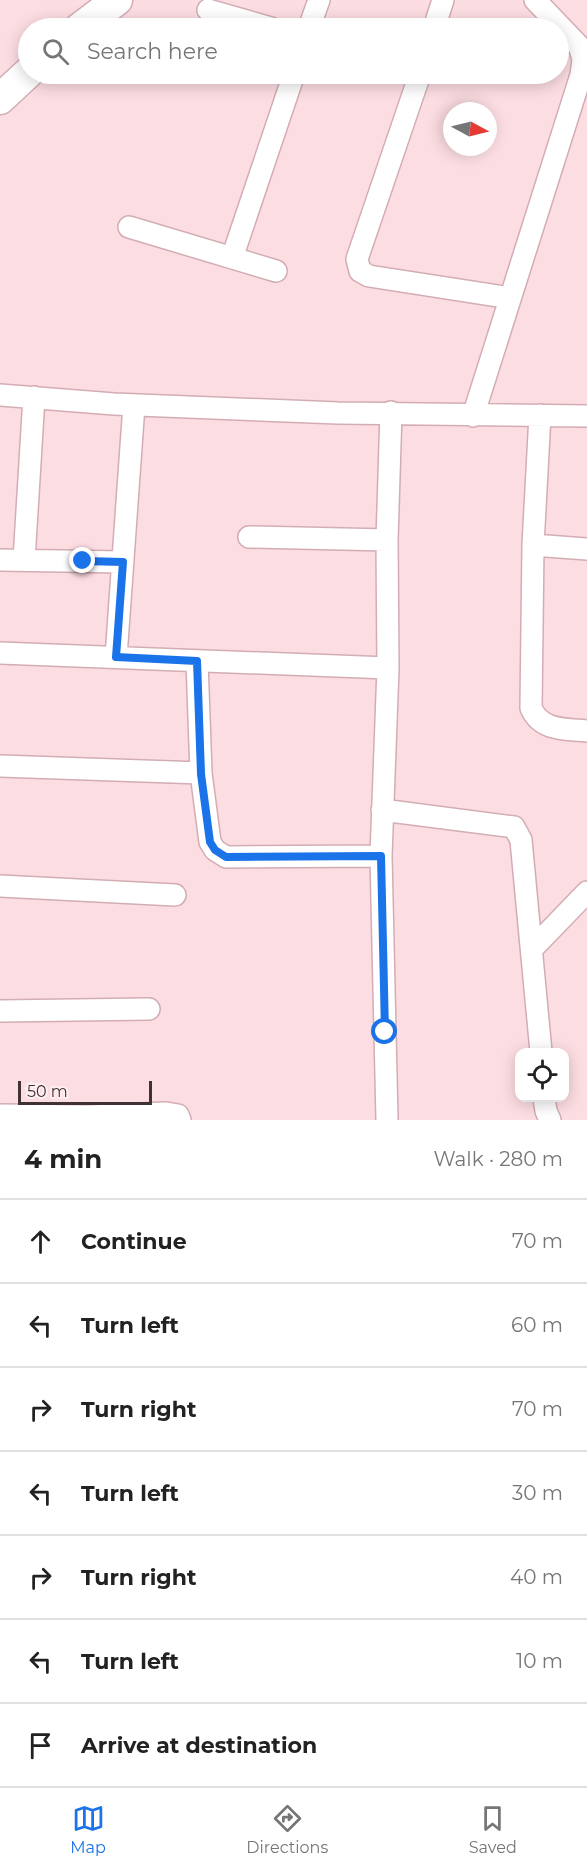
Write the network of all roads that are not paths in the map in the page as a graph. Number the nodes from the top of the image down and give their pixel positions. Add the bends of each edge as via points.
1 (117, 0) edge
2 (319, 0) edge
3 (443, 0) edge
4 (535, 0) edge
5 (208, 10) dead end
6 (93, 18) edge
7 (236, 18) edge
8 (313, 18) edge
9 (437, 18) edge
10 (552, 18) edge
11 (569, 36) edge
12 (18, 82) edge
13 (291, 84) edge
14 (417, 84) edge
15 (0, 99) edge
16 (129, 227) dead end
17 (232, 258) junction
18 (276, 271) dead end
19 (510, 298) junction
20 (0, 395) edge
21 (34, 397) junction
22 (134, 405) junction
23 (391, 412) junction
24 (540, 415) junction
25 (473, 416) junction
26 (587, 416) edge
27 (249, 537) dead end
28 (387, 540) junction
29 (532, 545) junction
30 (587, 549) edge
31 (0, 560) edge
32 (24, 560) junction
33 (123, 562) junction
34 (0, 653) edge
35 (116, 657) junction
36 (197, 661) junction
37 (388, 669) junction
38 (587, 731) edge
39 (0, 766) edge
40 (201, 774) junction
41 (382, 810) junction
42 (381, 856) junction
43 (0, 886) edge
44 (587, 892) edge
45 (175, 895) dead end
46 (533, 948) junction
47 (149, 1009) dead end
48 (0, 1011) edge
49 (541, 1048) edge
50 (545, 1102) edge
51 (0, 1115) edge
52 (86, 1118) edge
53 (180, 1120) edge
54 (387, 1120) edge
55 (550, 1120) edge

1 - 6 main road
2 - 8 street
3 - 9 street
4 - 10 street
5 - 7 street
11 - 19 street via 579,46 583,59 581,75
12 - 15 main road
13 - 17 street
14 - 19 street via 357,259 360,271 369,276
16 - 17 street
17 - 18 street
19 - 25 street
20 - 21 street
21 - 22 street
21 - 32 street
22 - 23 street
22 - 33 street
23 - 25 street
23 - 28 street
24 - 25 street
24 - 26 street
24 - 29 street
27 - 28 street
28 - 37 street
29 - 30 street
29 - 38 street via 531,708 544,725
31 - 32 street
32 - 33 street
33 - 35 street
34 - 35 street
35 - 36 street
36 - 37 street
36 - 40 street
37 - 41 street
39 - 40 street
40 - 42 street via 210,842 226,857
41 - 42 street
41 - 46 street via 514,827 521,840
42 - 54 street
43 - 45 street
44 - 46 street
46 - 49 street
47 - 48 street
50 - 55 street
51 - 52 street
52 - 53 street via 166,1113 177,1115

